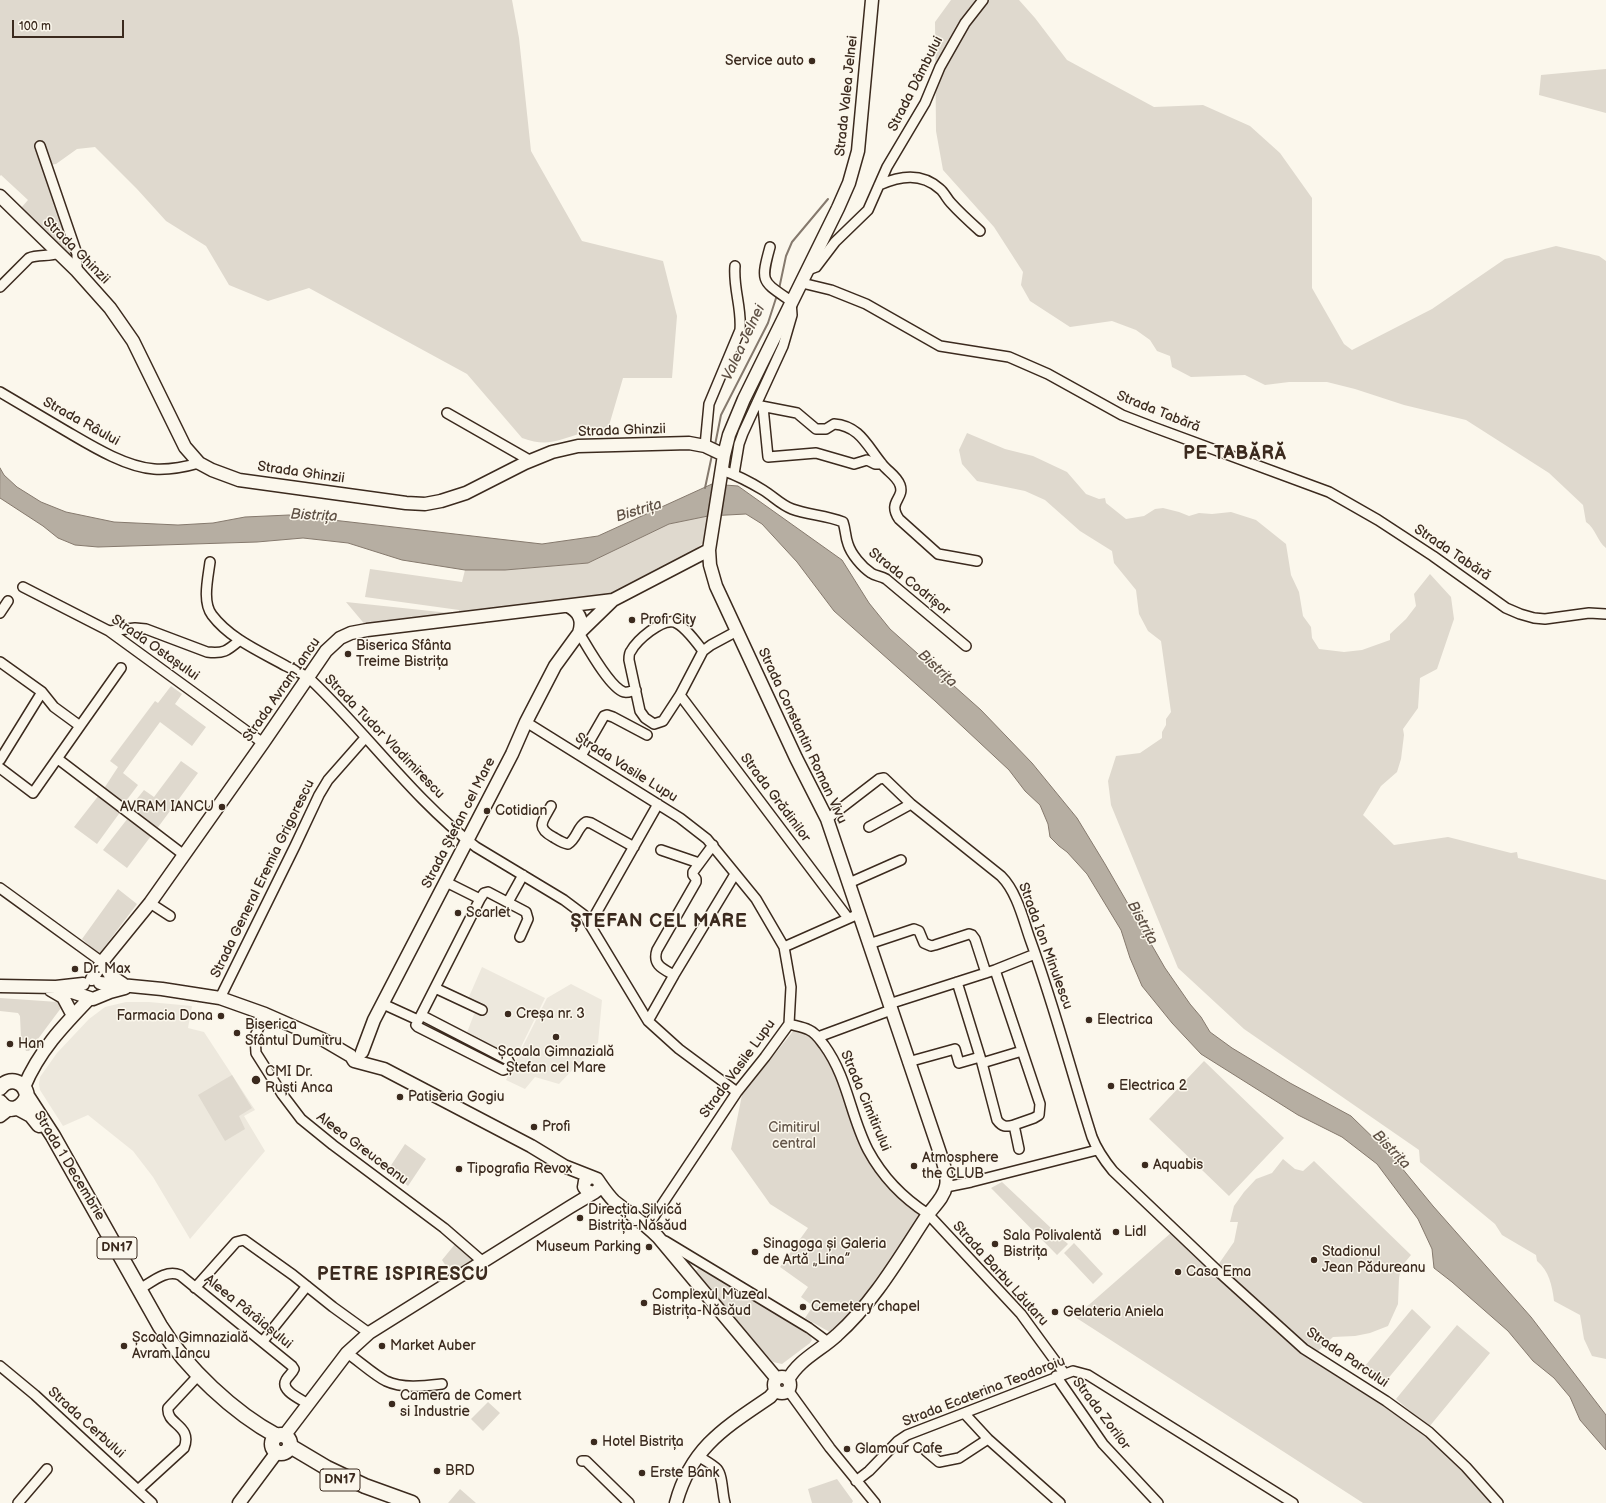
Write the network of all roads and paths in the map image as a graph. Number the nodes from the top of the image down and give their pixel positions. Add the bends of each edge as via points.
1 (872, 0) edge
2 (983, 0) edge
3 (40, 146) dead end
4 (879, 185) junction
5 (0, 196) edge
6 (980, 231) dead end
7 (770, 247) dead end
8 (59, 253) junction
9 (735, 266) dead end
10 (808, 270) junction
11 (77, 271) junction
12 (802, 283) junction
13 (0, 287) edge
14 (791, 302) junction
15 (0, 392) edge
16 (760, 406) junction
17 (447, 412) dead end
18 (706, 446) junction
19 (722, 454) junction
20 (531, 461) junction
21 (199, 463) junction
22 (882, 464) junction
23 (722, 470) junction
24 (734, 474) junction
25 (708, 550) junction
26 (977, 561) dead end
27 (210, 562) dead end
28 (24, 588) dead end
29 (613, 600) junction
30 (8, 601) dead end
31 (568, 606) junction
32 (0, 612) edge
33 (1606, 614) edge
34 (110, 631) junction
35 (736, 631) junction
36 (579, 633) junction
37 (240, 640) junction
38 (966, 646) dead end
39 (703, 651) junction
40 (0, 662) edge
41 (121, 668) dead end
42 (309, 678) junction
43 (636, 690) junction
44 (42, 692) junction
45 (680, 695) junction
46 (526, 722) junction
47 (80, 726) junction
48 (647, 735) dead end
49 (365, 738) junction
50 (263, 743) junction
51 (581, 756) junction
52 (58, 759) junction
53 (0, 760) edge
54 (0, 768) edge
55 (658, 804) junction
56 (911, 804) junction
57 (552, 806) dead end
58 (827, 819) junction
59 (869, 827) dead end
60 (466, 840) junction
61 (713, 845) junction
62 (634, 847) junction
63 (662, 850) dead end
64 (184, 855) junction
65 (901, 860) dead end
66 (699, 863) junction
67 (735, 874) junction
68 (523, 875) junction
69 (446, 882) junction
70 (849, 883) junction
71 (0, 888) edge
72 (480, 899) junction
73 (508, 902) junction
74 (150, 903) junction
75 (170, 916) dead end
76 (853, 916) junction
77 (590, 924) junction
78 (520, 937) dead end
79 (869, 944) junction
80 (784, 947) junction
81 (1035, 954) junction
82 (101, 963) junction
83 (991, 971) junction
84 (674, 975) junction
85 (957, 982) junction
86 (0, 986) edge
87 (128, 986) junction
88 (40, 987) junction
89 (435, 988) junction
90 (90, 989) junction
91 (220, 998) junction
92 (383, 1004) junction
93 (890, 1007) junction
94 (482, 1010) dead end
95 (265, 1014) junction
96 (70, 1015) junction
97 (420, 1018) junction
98 (648, 1021) junction
99 (789, 1024) junction
100 (818, 1037) junction
101 (1022, 1051) junction
102 (357, 1054) junction
103 (981, 1060) junction
104 (908, 1062) junction
105 (12, 1086) edge
106 (737, 1092) junction
107 (5, 1107) edge
108 (1014, 1125) junction
109 (1020, 1149) dead end
110 (1097, 1150) junction
111 (591, 1187) junction
112 (946, 1187) junction
113 (928, 1214) junction
114 (647, 1227) junction
115 (658, 1237) junction
116 (482, 1261) junction
117 (307, 1286) junction
118 (195, 1288) junction
119 (140, 1289) junction
120 (370, 1333) junction
121 (263, 1341) junction
122 (828, 1342) junction
123 (347, 1353) junction
124 (0, 1366) edge
125 (1060, 1375) junction
126 (195, 1379) junction
127 (442, 1384) dead end
128 (782, 1385) junction
129 (308, 1404) junction
130 (964, 1413) junction
131 (988, 1439) junction
132 (281, 1444) junction
133 (926, 1451) dead end
134 (698, 1456) junction
135 (582, 1461) dead end
136 (47, 1469) dead end
137 (856, 1481) junction
138 (138, 1490) junction
139 (869, 1501) edge
140 (243, 1502) edge
141 (18, 1503) edge
142 (152, 1503) edge
143 (395, 1503) edge
144 (412, 1503) edge
145 (629, 1503) edge
146 (676, 1503) edge
147 (725, 1503) edge
148 (1060, 1503) edge
149 (1158, 1503) edge
150 (1293, 1503) edge
151 (1498, 1503) edge

1 - 10 street, Strada Valea Jelnei via 858,151 850,183
2 - 4 street, Strada Dâmbului via 956,37 925,103
3 - 11 street via 77,254
4 - 6 street via 906,176 932,182
4 - 10 street, Strada Dâmbului via 868,210 835,242 816,267
5 - 8 street, Strada Ghinzii
7 - 14 street via 764,274 766,280 770,287
8 - 11 street, Strada Ghinzii
8 - 13 street via 29,258
9 - 18 street via 740,330 709,404
10 - 12 street, Strada Valea Jelnei
11 - 21 street, Strada Ghinzii via 110,308 133,341 185,447
12 - 14 street, Strada Valea Jelnei
12 - 33 street, Strada Tabără via 866,304 940,346 1009,357 1048,374 1122,415 1328,492 1378,520 1506,608 1520,614 1545,619 1589,613
14 - 16 street via 792,315 783,346
14 - 19 street, Strada Valea Jelnei via 744,398
15 - 21 street, Strada Râului via 104,454 153,469
16 - 22 street via 797,414 816,429 826,429 834,424 849,427 872,449
16 - 22 street via 768,457 816,453 854,464 867,460
16 - 24 street via 743,433
17 - 20 street
18 - 19 street, Strada Ghinzii
18 - 20 street, Strada Ghinzii via 689,443 578,446 552,452
19 - 23 street, Strada Valea Jelnei
20 - 21 street, Strada Ghinzii via 466,493 425,504 239,480
22 - 26 street via 900,484 900,494 894,506 899,519 938,554
23 - 24 street, Strada Codrișor
23 - 25 street, Strada Valea Jelnei
24 - 38 street, Strada Codrișor via 763,490 784,506 843,522 850,551 864,567 872,574 886,579
25 - 29 street, Strada Ștefan cel Mare
25 - 35 street, Strada Constantin Roman Vivu via 716,586
27 - 37 street, Strada Tudor Vladimirescu via 208,609 220,624
28 - 34 street, Strada Ostașului
29 - 31 street, Strada Avram Iancu
29 - 36 street, Strada Ștefan cel Mare
30 - 32 street
31 - 36 street via 574,609 581,620
31 - 42 street, Strada Avram Iancu via 351,633 340,638 326,651
34 - 37 street via 146,629 207,652 218,653 228,650
34 - 50 street, Strada Ostașului
35 - 39 street
35 - 58 street, Strada Constantin Roman Vivu
36 - 43 street via 616,688 628,692
36 - 46 street, Strada Ștefan cel Mare via 555,666
37 - 42 street, Strada Tudor Vladimirescu
39 - 43 street via 674,622 659,624 635,644 630,652 629,660
39 - 45 street
40 - 44 street
41 - 47 street
42 - 49 street, Strada Tudor Vladimirescu
42 - 50 street, Strada Avram Iancu
43 - 45 street via 640,711 654,724 663,721
44 - 47 street via 54,707
44 - 53 street
45 - 76 street, Strada Grădinilor
46 - 51 street, Strada Vasile Lupu
46 - 60 street, Strada Ștefan cel Mare via 512,754
47 - 52 street
48 - 51 street via 613,717 604,716
49 - 60 street, Strada Tudor Vladimirescu
49 - 91 street, Strada General Eremia Grigorescu via 328,780 319,795
50 - 64 street, Strada Avram Iancu
51 - 55 street, Strada Vasile Lupu
52 - 54 street via 33,793
52 - 64 street
55 - 61 street, Strada Vasile Lupu
55 - 62 street
56 - 58 street, Strada Ion Minulescu via 881,778
56 - 59 street
56 - 81 street, Strada Ion Minulescu via 1006,880 1018,904
57 - 62 street via 542,823 542,828 545,833 562,842 568,844 572,841 581,825 586,822
58 - 70 street, Strada Constantin Roman Vivu
60 - 68 street, Strada Tudor Vladimirescu
60 - 69 street, Strada Ștefan cel Mare
61 - 66 street
61 - 67 street, Strada Vasile Lupu
62 - 77 street
63 - 66 street
64 - 74 street, Strada Avram Iancu
65 - 70 street
66 - 84 street via 693,873 696,882 655,956 656,964
67 - 80 street, Strada Vasile Lupu via 756,899
67 - 84 street
68 - 73 street
68 - 77 street, Strada Tudor Vladimirescu via 569,904 584,915
69 - 72 street
69 - 92 street, Strada Ștefan cel Mare
70 - 76 street, Strada Constantin Roman Vivu
71 - 82 street
72 - 73 street via 488,892
72 - 89 street
73 - 78 street via 528,914
74 - 75 street
74 - 82 street, Strada Avram Iancu
76 - 79 street, Strada Constantin Roman Vivu
76 - 80 street
77 - 98 street, Strada Tudor Vladimirescu
79 - 83 street via 914,929 919,931 924,944 931,946 969,934 975,939
79 - 93 street, Strada Constantin Roman Vivu
80 - 99 street, Strada Vasile Lupu via 790,987
81 - 83 street
81 - 110 street, Strada Ion Minulescu
82 - 87 street via 111,976
82 - 90 street, Strada Avram Iancu
83 - 85 street
83 - 101 street
84 - 98 street
85 - 93 street
85 - 103 street
86 - 88 street
87 - 90 street
87 - 91 street
88 - 90 street
88 - 96 street via 59,993 66,1001
89 - 94 street
89 - 97 street
90 - 96 street
91 - 95 street
92 - 97 street
92 - 102 street, Strada Ștefan cel Mare
93 - 100 street
93 - 104 street, Strada Constantin Roman Vivu
95 - 102 street
95 - 116 street, Aleea Greuceanu via 255,1036 256,1053 301,1119 444,1228
96 - 105 street via 39,1057
97 - 97 street via 416,1025 418,1027 503,1070 510,1064 508,1060
98 - 106 street, Strada Tudor Vladimirescu via 679,1049
99 - 100 street, Strada Cimitirului via 810,1030
99 - 106 street, Strada Vasile Lupu
100 - 113 street, Strada Cimitirului via 843,1079 868,1150 880,1170 913,1205
101 - 103 street
101 - 108 street via 1040,1104 1040,1111 1034,1118
102 - 111 street via 531,1146 564,1166
103 - 104 street via 959,1063 955,1049
103 - 108 street via 997,1120 1003,1126
104 - 112 street, Strada Constantin Roman Vivu via 943,1162
105 - 107 main road, DN17 via 22,1105
105 - 119 main road, Strada 1 Decembrie / DN17 via 53,1136
106 - 114 street, Strada Vasile Lupu
107 - 126 main road, Strada 1 Decembrie / DN17 via 34,1118 162,1340
108 - 109 street
110 - 112 street
110 - 151 street, Strada Parcului via 1118,1176 1304,1349 1386,1401 1426,1430 1466,1467
111 - 114 street via 613,1200
111 - 116 street via 570,1206
112 - 113 street
113 - 122 street via 884,1281 854,1319
113 - 125 street, Strada Barbu Lăutaru via 1021,1314
114 - 115 street
115 - 122 street via 810,1328
115 - 128 street
116 - 120 street
117 - 118 street via 240,1240
117 - 120 street
117 - 121 street
118 - 119 street, Aleea Pârâiașului via 180,1275 171,1273 162,1275
118 - 121 street, Aleea Pârâiașului
119 - 132 main road, Strada 1 Decembrie / DN17 via 160,1326 181,1356 218,1393
120 - 123 street
121 - 129 street, Aleea Pârâiașului via 292,1366 294,1369 286,1379 286,1388
122 - 128 street via 796,1367
123 - 127 street via 392,1383
123 - 129 street
124 - 138 street, Strada Cerbului
125 - 130 street, Strada Ecaterina Teodoroiu
125 - 149 street, Strada Zorilor via 1103,1444
125 - 150 street, Strada Ecaterina Teodoroiu via 1073,1371 1088,1375
126 - 132 main road, Strada 1 Decembrie / DN17 via 214,1397
126 - 138 street via 173,1401 167,1411 185,1433 184,1448
128 - 134 street via 770,1397 720,1431
128 - 137 street
129 - 132 street
130 - 131 street
130 - 137 street, Strada Ecaterina Teodoroiu via 907,1435
131 - 133 street via 959,1458 939,1462
131 - 148 street
132 - 140 street
132 - 143 main road, Strada 1 Decembrie / DN17 via 324,1473
132 - 144 main road, Strada 1 Decembrie / DN17 via 358,1483
134 - 146 street via 685,1479
134 - 147 street via 719,1472
135 - 145 street
136 - 141 street
137 - 139 street
138 - 142 street, Strada Cerbului

